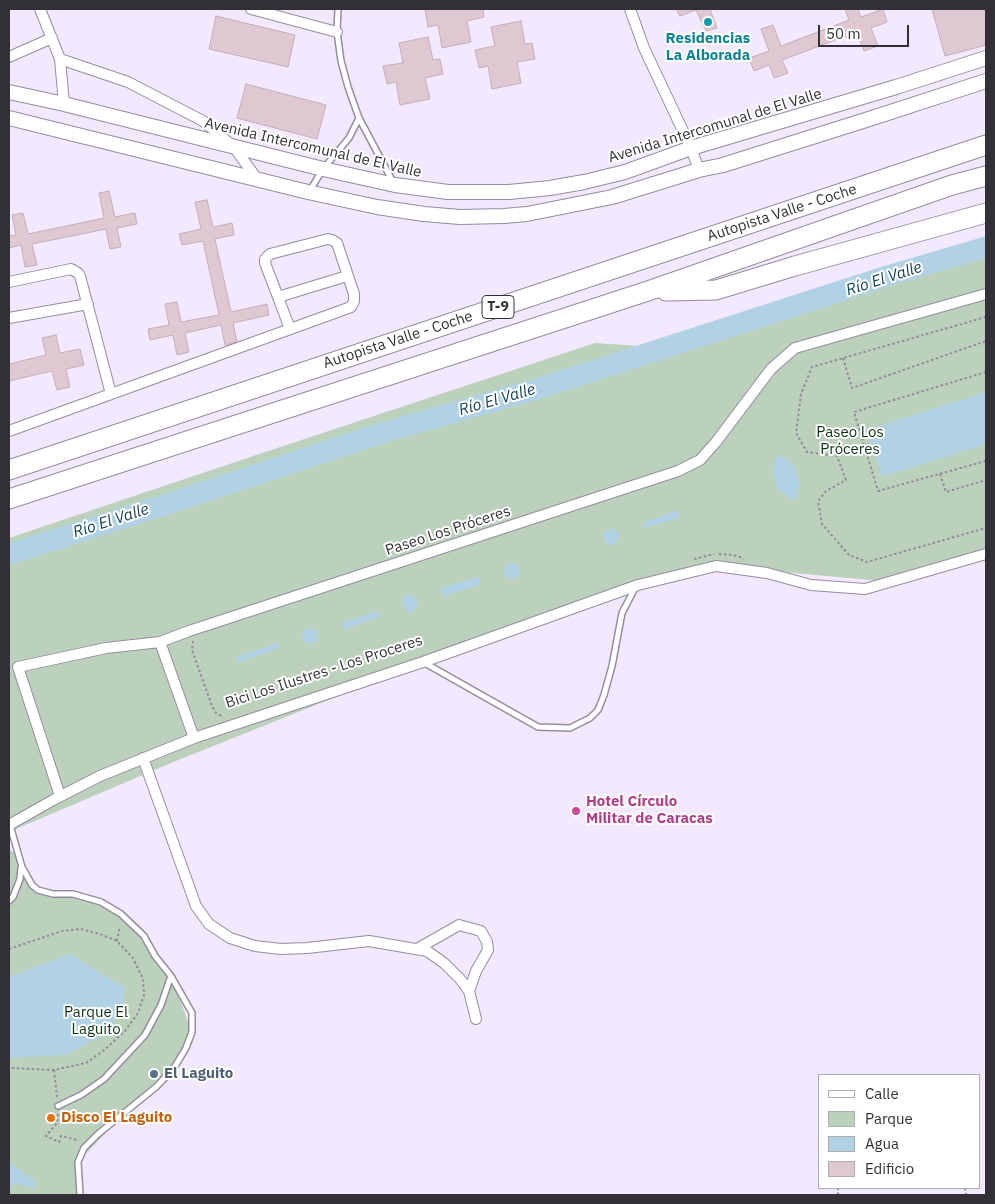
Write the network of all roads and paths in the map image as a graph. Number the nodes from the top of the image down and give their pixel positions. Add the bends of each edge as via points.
1 (40, 9) edge
2 (251, 9) edge
3 (338, 9) edge
4 (630, 9) edge
5 (288, 14) edge
6 (337, 32) junction
7 (52, 38) junction
8 (9, 57) edge
9 (986, 58) edge
10 (60, 59) junction
11 (986, 81) edge
12 (9, 92) edge
13 (64, 104) junction
14 (9, 118) edge
15 (359, 118) junction
16 (986, 145) edge
17 (234, 147) junction
18 (691, 148) junction
19 (323, 169) junction
20 (698, 170) junction
21 (986, 176) edge
22 (257, 179) junction
23 (395, 185) junction
24 (308, 192) junction
25 (986, 213) edge
26 (348, 276) junction
27 (9, 282) edge
28 (648, 291) junction
29 (986, 294) edge
30 (278, 297) junction
31 (88, 304) junction
32 (986, 317) edge
33 (9, 318) edge
34 (290, 329) junction
35 (986, 341) edge
36 (843, 358) junction
37 (986, 372) edge
38 (111, 394) junction
39 (9, 431) edge
40 (986, 461) edge
41 (9, 470) edge
42 (940, 474) junction
43 (986, 480) edge
44 (9, 499) edge
45 (986, 528) edge
46 (986, 554) edge
47 (694, 559) dead end
48 (750, 559) dead end
49 (636, 586) junction
50 (198, 637) dead end
51 (160, 642) junction
52 (423, 662) junction
53 (13, 668) edge
54 (223, 717) dead end
55 (194, 738) junction
56 (143, 758) junction
57 (60, 796) junction
58 (10, 825) edge
59 (22, 867) junction
60 (9, 901) edge
61 (121, 914) junction
62 (117, 941) junction
63 (9, 949) edge
64 (417, 950) junction
65 (171, 976) junction
66 (469, 990) junction
67 (476, 1019) dead end
68 (9, 1068) edge
69 (58, 1106) dead end
70 (46, 1136) dead end
71 (74, 1138) dead end
72 (80, 1195) edge

1 - 7 street
2 - 5 street
3 - 6 lane
4 - 18 street via 644,48
5 - 6 street
6 - 15 lane via 341,62
7 - 8 street
7 - 10 street
9 - 18 main road, Avenida Intercomunal de El Valle
10 - 13 street
10 - 17 street via 136,86 203,121
11 - 20 main road via 723,165
12 - 13 main road, Avenida Intercomunal de El Valle
13 - 17 main road, Avenida Intercomunal de El Valle
14 - 22 main road
15 - 19 lane via 349,138
15 - 23 lane
16 - 41 highway, Autopista Valle - Coche / T-9
17 - 19 main road, Avenida Intercomunal de El Valle
17 - 22 street
18 - 20 street
18 - 23 main road, Avenida Intercomunal de El Valle via 625,172 550,188 448,192
19 - 23 main road, Avenida Intercomunal de El Valle
19 - 24 lane
20 - 24 main road via 612,197 504,216 460,218 424,214
21 - 28 highway, Autopista Valle - Coche / T-9
22 - 24 main road
25 - 28 highway via 716,290
26 - 30 street
26 - 30 street via 332,240 270,254 265,263
26 - 34 street via 354,294 351,307
27 - 31 street via 71,269 80,276
28 - 44 highway, Autopista Valle - Coche / T-9
29 - 51 street, Paseo Los Próceres via 795,348 771,369 700,460 678,470
30 - 34 street
31 - 33 street
31 - 38 street
32 - 36 path
34 - 38 street
35 - 36 path via 852,388
36 - 45 path via 812,367 801,394 796,433 807,452 837,456 846,480 826,491 818,501 822,524 849,555 868,562
37 - 42 path via 854,412 878,492
38 - 39 street
40 - 42 path
42 - 43 path via 946,492
46 - 49 street via 865,590 811,585 767,573 716,566
47 - 48 path via 712,554
49 - 52 street
49 - 52 lane via 622,613 612,666 598,710 570,728 538,728
50 - 54 path, Bici Los Ilustres - Los Proceres via 192,650 212,706
51 - 53 street, Paseo Los Próceres via 106,648
51 - 55 street
52 - 55 street
53 - 57 street, Paseo Los Próceres
55 - 56 street
56 - 57 street
56 - 64 street via 196,906 209,924 230,938 255,946 307,948 369,941
57 - 58 street
58 - 59 lane
59 - 60 lane via 14,897
59 - 61 lane via 38,890 73,894 101,902
61 - 62 path
61 - 65 lane via 144,936
62 - 63 path via 81,929 62,931
62 - 68 path via 133,958 143,979 144,995 138,1013 124,1032 86,1063 54,1070
64 - 66 street via 427,951 444,962
64 - 66 street via 459,925 481,931 488,950
65 - 69 lane via 145,1035 104,1079
65 - 72 lane via 192,1013 192,1032 186,1048 174,1068 156,1087 84,1148 78,1162
66 - 67 street
70 - 71 path via 59,1142 60,1136

